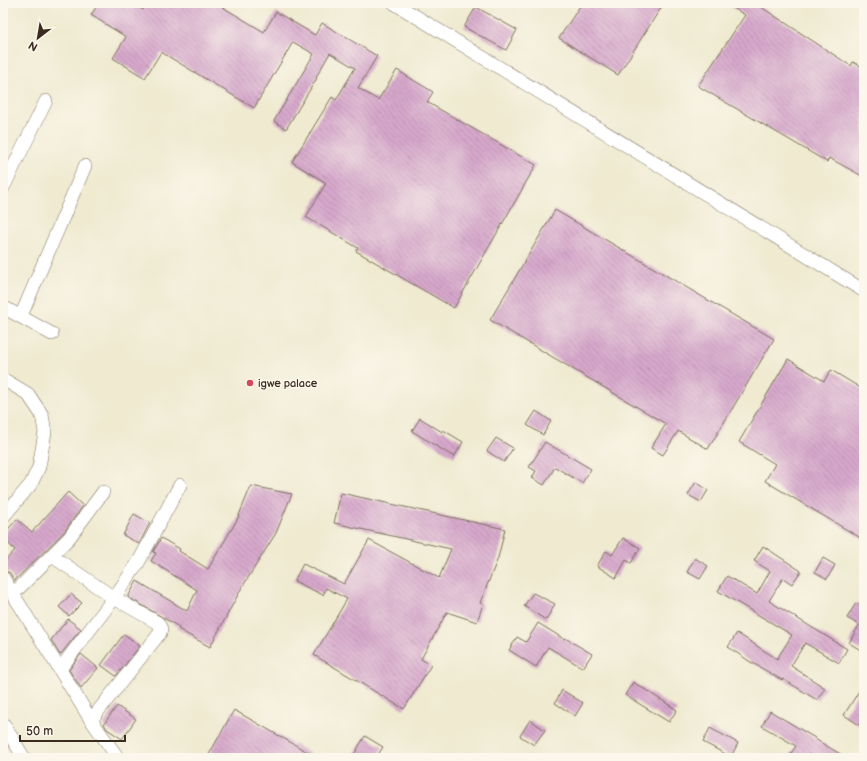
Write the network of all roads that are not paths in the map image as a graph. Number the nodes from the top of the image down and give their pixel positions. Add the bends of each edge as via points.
1 (394, 3) edge
2 (46, 102) dead end
3 (85, 166) dead end
4 (3, 188) edge
5 (864, 291) edge
6 (3, 307) edge
7 (20, 316) junction
8 (52, 334) dead end
9 (3, 380) edge
10 (180, 485) dead end
11 (103, 492) dead end
12 (3, 517) edge
13 (52, 556) junction
14 (3, 578) edge
15 (13, 594) junction
16 (114, 598) junction
17 (60, 669) junction
18 (91, 720) junction
19 (3, 723) edge
20 (24, 758) edge
21 (118, 758) edge

1 - 5 street
2 - 4 street
3 - 7 street
6 - 7 street
7 - 8 street
9 - 12 street via 28,394 42,415 45,432 39,467 31,484
10 - 16 street via 138,563
11 - 13 street via 69,538
13 - 15 street
13 - 16 street
14 - 15 street
15 - 17 street
16 - 17 street
16 - 18 street via 158,624 161,629
17 - 18 street
18 - 21 street
19 - 20 street

